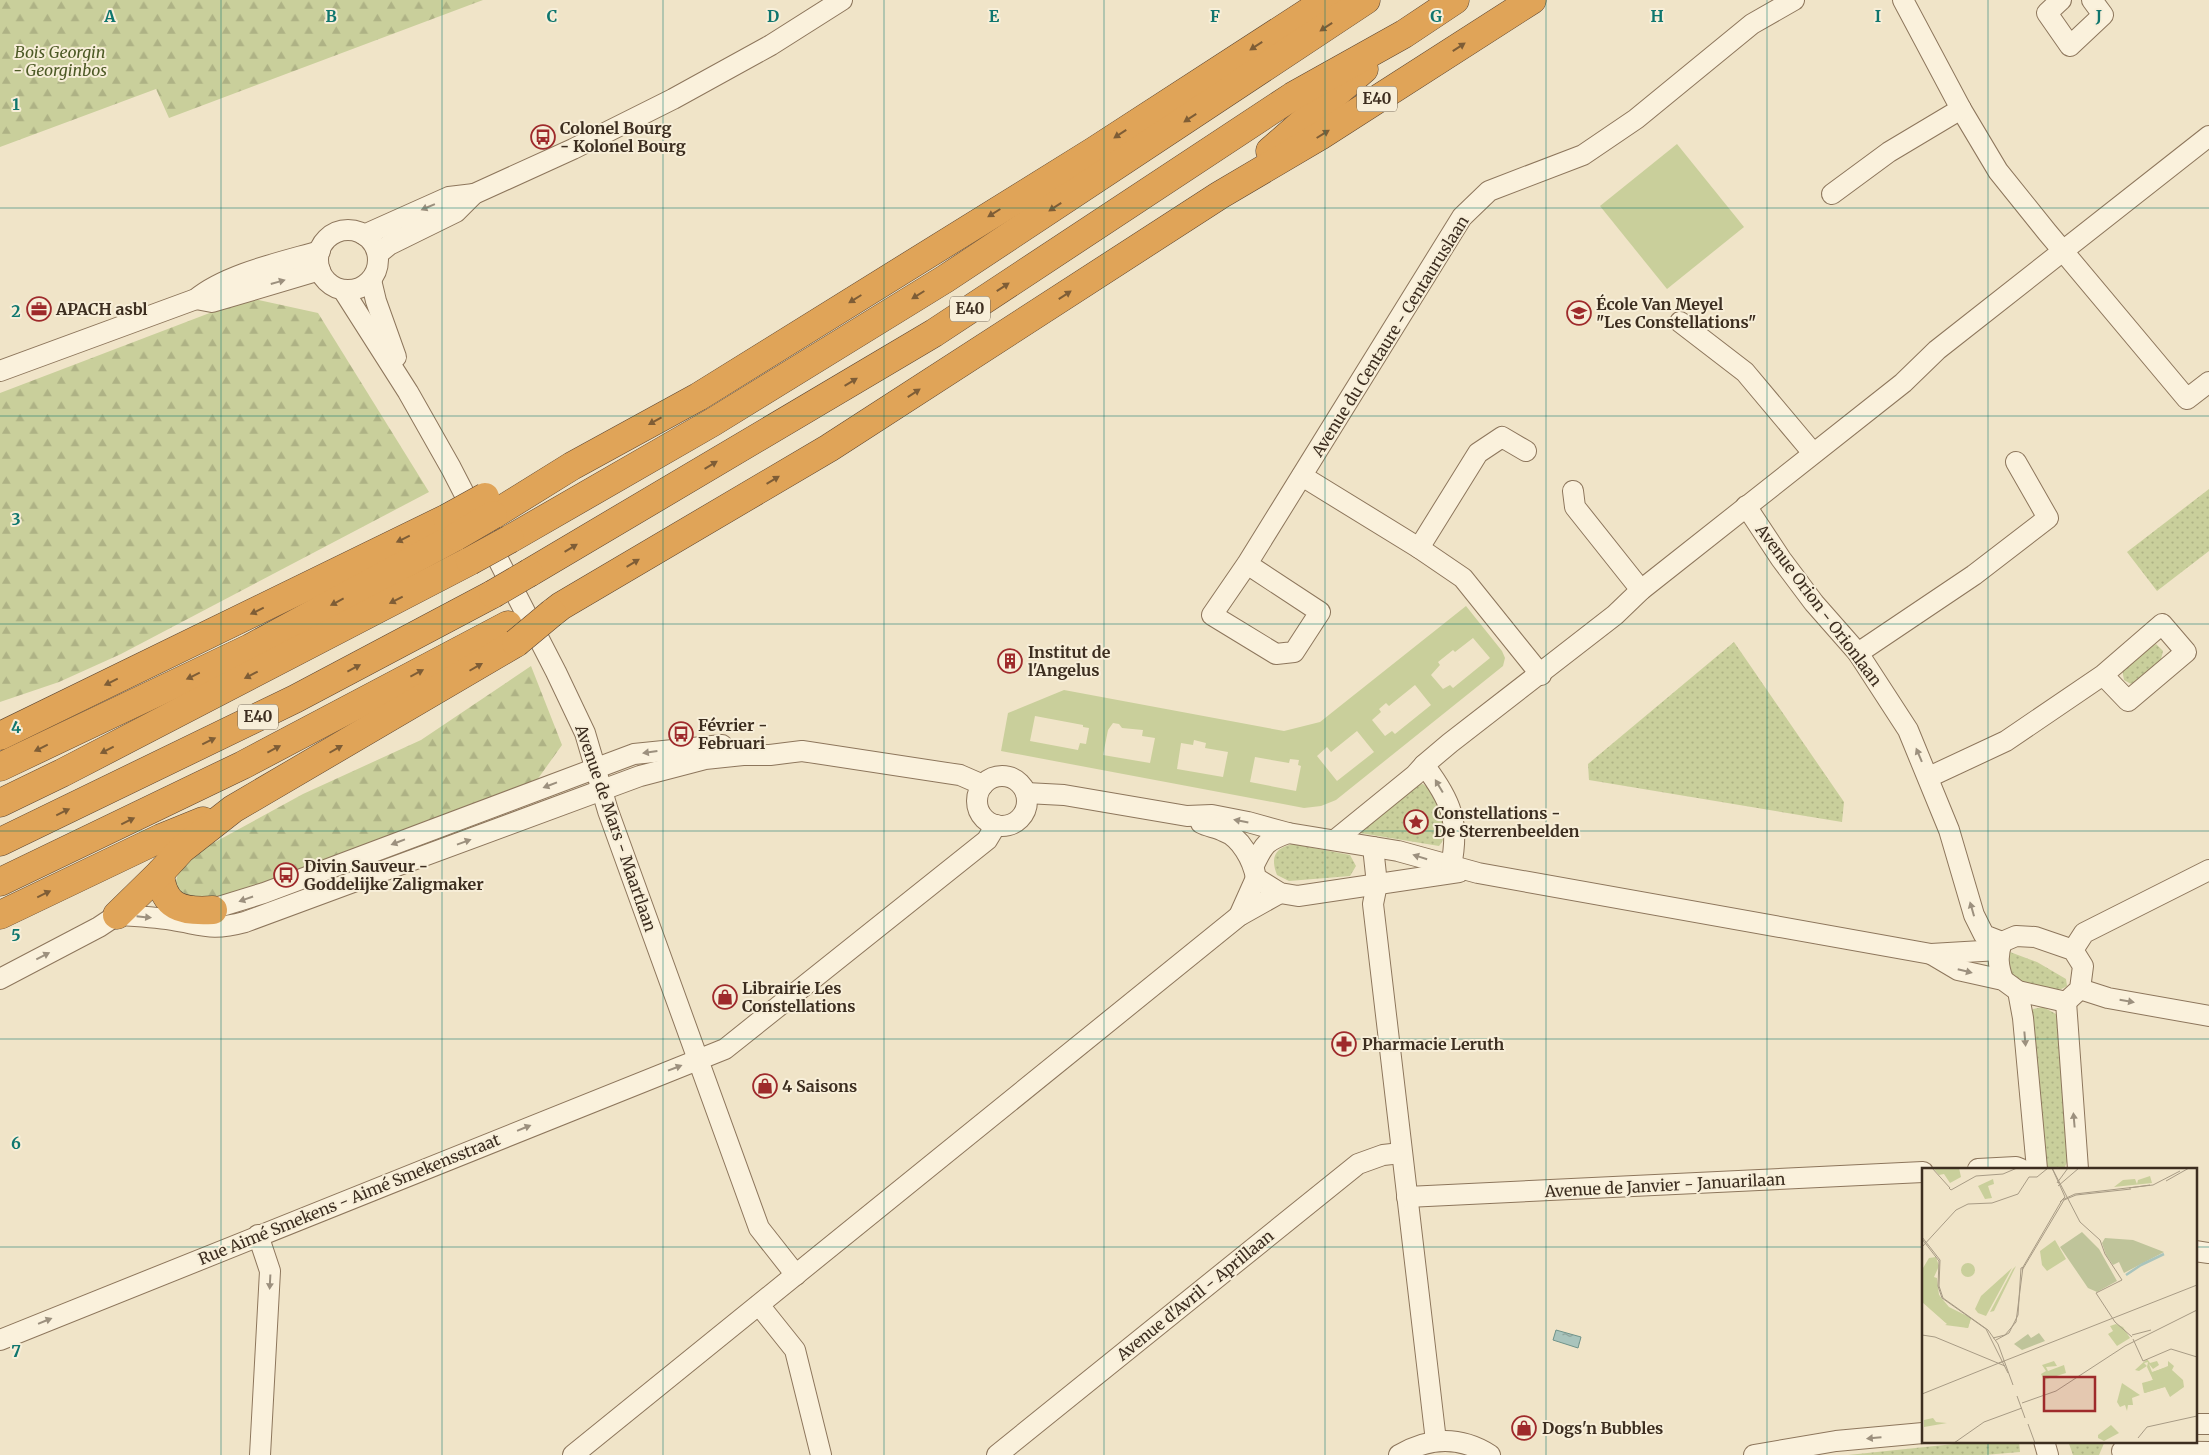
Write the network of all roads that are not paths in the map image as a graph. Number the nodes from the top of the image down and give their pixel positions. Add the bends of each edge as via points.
1 (842, 0) edge
2 (1327, 0) edge
3 (1366, 0) edge
4 (1454, 0) edge
5 (1532, 0) edge
6 (1794, 0) edge
7 (1903, 0) edge
8 (2061, 0) edge
9 (2092, 0) edge
10 (1404, 34) junction
11 (1961, 109) junction
12 (2208, 139) edge
13 (474, 194) junction
14 (1832, 194) dead end
15 (1220, 195) junction
16 (364, 235) junction
17 (2063, 251) junction
18 (378, 254) junction
19 (320, 260) junction
20 (371, 280) junction
21 (343, 290) junction
22 (1680, 322) dead end
23 (0, 371) edge
24 (2209, 382) edge
25 (408, 392) junction
26 (1526, 451) dead end
27 (1813, 453) junction
28 (2016, 462) dead end
29 (1302, 476) junction
30 (1573, 491) dead end
31 (1746, 506) junction
32 (452, 527) junction
33 (1419, 548) junction
34 (1247, 564) junction
35 (1640, 590) junction
36 (512, 634) junction
37 (1858, 653) junction
38 (1541, 675) junction
39 (2103, 675) dead end
40 (0, 736) edge
41 (802, 750) junction
42 (1424, 765) junction
43 (0, 768) edge
44 (595, 768) junction
45 (1929, 777) junction
46 (983, 785) junction
47 (602, 791) junction
48 (1026, 793) junction
49 (0, 803) edge
50 (233, 808) junction
51 (1187, 816) junction
52 (996, 825) junction
53 (1288, 833) junction
54 (10, 838) edge
55 (1335, 840) junction
56 (1373, 847) junction
57 (1459, 868) junction
58 (2209, 870) edge
59 (1255, 872) junction
60 (160, 873) junction
61 (0, 882) edge
62 (1377, 884) junction
63 (1280, 893) junction
64 (212, 910) junction
65 (0, 915) edge
66 (117, 915) junction
67 (1239, 916) junction
68 (171, 920) junction
69 (2001, 946) junction
70 (2073, 950) junction
71 (1931, 954) junction
72 (0, 979) edge
73 (2010, 985) junction
74 (2073, 995) junction
75 (2209, 1016) edge
76 (698, 1059) junction
77 (1401, 1153) junction
78 (1997, 1168) edge
79 (2018, 1168) edge
80 (2037, 1168) edge
81 (2078, 1168) edge
82 (1922, 1172) edge
83 (1407, 1197) junction
84 (258, 1235) junction
85 (2196, 1251) edge
86 (2209, 1253) edge
87 (796, 1275) junction
88 (759, 1305) junction
89 (0, 1340) edge
90 (2196, 1424) edge
91 (2209, 1424) edge
92 (1922, 1433) edge
93 (1436, 1441) junction
94 (2044, 1442) edge
95 (2122, 1449) edge
96 (1790, 1452) edge
97 (2209, 1452) edge
98 (260, 1455) edge
99 (573, 1455) edge
100 (821, 1455) edge
101 (998, 1455) edge
102 (1399, 1455) edge
103 (1490, 1455) edge
104 (1754, 1455) edge
105 (2048, 1455) edge

1 - 13 street via 771,45 673,99
2 -> 32 highway, bridge via 1094,151 698,397
3 -> 49 highway, E40, bridge via 945,279 713,422 470,561
4 - 10 highway, E40
15 -> 5 highway, E40 via 1320,136
6 - 29 street, Avenue du Centaure - Centauruslaan via 1752,24 1636,120 1583,155 1489,191 1462,217
7 - 11 street
8 - 9 street via 2047,13 2070,46 2103,15
10 - 15 highway, E40
54 -> 10 highway, E40, bridge via 295,699 493,594 934,333 1293,96
11 - 14 street via 1889,152
11 - 17 street via 1998,170
12 - 17 street
13 -> 16 street via 449,197
13 - 18 street via 456,212 389,245
36 -> 15 highway, E40, bridge via 828,448
16 - 18 street
16 - 19 street via 339,232 331,236
17 - 24 street via 2187,398
17 - 27 street via 1936,350 1903,383
18 - 20 street via 377,268
19 - 21 street via 329,283
19 - 23 street via 264,267 208,289 196,300
20 - 21 street via 358,288
20 - 25 street, Avenue de Mars - Maartlaan
21 - 25 street, Avenue de Mars - Maartlaan
22 - 27 street via 1745,372
25 - 44 street, Avenue de Mars - Maartlaan via 451,468 556,672 585,733
26 - 33 street via 1502,437 1478,453
27 - 31 street
28 - 37 street via 2048,518 1974,575
29 - 33 street
29 - 34 street, Avenue du Centaure - Centauruslaan
30 - 35 street via 1575,507
31 - 35 street
31 - 37 street, Avenue Orion - Orionlaan via 1814,603
32 -> 40 highway
32 -> 43 highway via 250,648
33 - 38 street via 1463,578
34 - 34 street, Avenue du Centaure - Centauruslaan via 1212,615 1276,654 1294,652 1320,612
35 - 38 street via 1615,615
50 -> 36 highway, E40
61 -> 36 highway, E40
45 -> 37 street, Avenue Orion - Orionlaan via 1908,730
38 - 42 street
39 - 45 street via 2006,741
41 -> 44 street via 768,741 634,754
41 - 46 street via 960,775
41 - 47 street via 705,759 640,776
42 - 55 street
57 -> 42 street via 1451,806
44 - 47 street, Avenue de Mars - Maartlaan
44 -> 64 street
69 -> 45 street, Avenue Orion - Orionlaan via 1984,935 1974,915 1949,830
46 - 48 street via 996,777 1010,777
46 - 52 street via 977,805 984,818
68 -> 47 street via 204,928 245,922
47 - 76 street, Avenue de Mars - Maartlaan
48 - 51 street via 1064,795
48 - 52 street via 1026,808 1017,821
50 - 60 highway via 182,849
65 -> 50 highway, E40 via 161,838
53 -> 51 street via 1212,815
51 - 59 street via 1236,839
52 - 76 street, Rue Aimé Smekens - Aimé Smekensstraat via 987,840 725,1049
53 - 55 street
53 - 59 street via 1270,840 1260,852
55 - 56 street
57 -> 56 street
56 - 62 street
57 - 62 street
57 - 71 street
58 - 70 street via 2084,933
59 - 63 street
59 - 67 street
60 - 64 highway via 161,884 175,907
60 - 66 highway
62 - 63 street via 1298,896
62 - 77 street via 1373,904
63 - 67 street
64 - 68 street
66 -> 68 street
72 -> 66 street
67 - 87 street
69 - 70 street via 2016,936 2035,937
69 - 71 street
69 - 73 street via 1997,964
70 - 74 street via 2083,966
71 -> 73 street via 1958,970
73 - 74 street
73 -> 80 street via 2023,1018
74 -> 75 street
81 -> 74 street
84 -> 76 street, Rue Aimé Smekens - Aimé Smekensstraat
76 - 87 street, Avenue de Mars - Maartlaan via 759,1228
77 - 83 street
77 - 101 street, Avenue d'Avril - Aprillaan via 1383,1155 1358,1164
78 - 79 street
82 - 83 street, Avenue de Janvier - Januarilaan
83 - 93 street
89 -> 84 street, Rue Aimé Smekens - Aimé Smekensstraat
84 -> 98 street via 270,1271
85 - 86 street
87 - 88 street
88 - 99 street
88 - 100 street via 795,1350
90 - 91 street
92 -> 96 street via 1836,1441
93 - 102 street
93 - 103 street via 1466,1443
94 - 105 street
95 - 97 street
96 - 104 street

